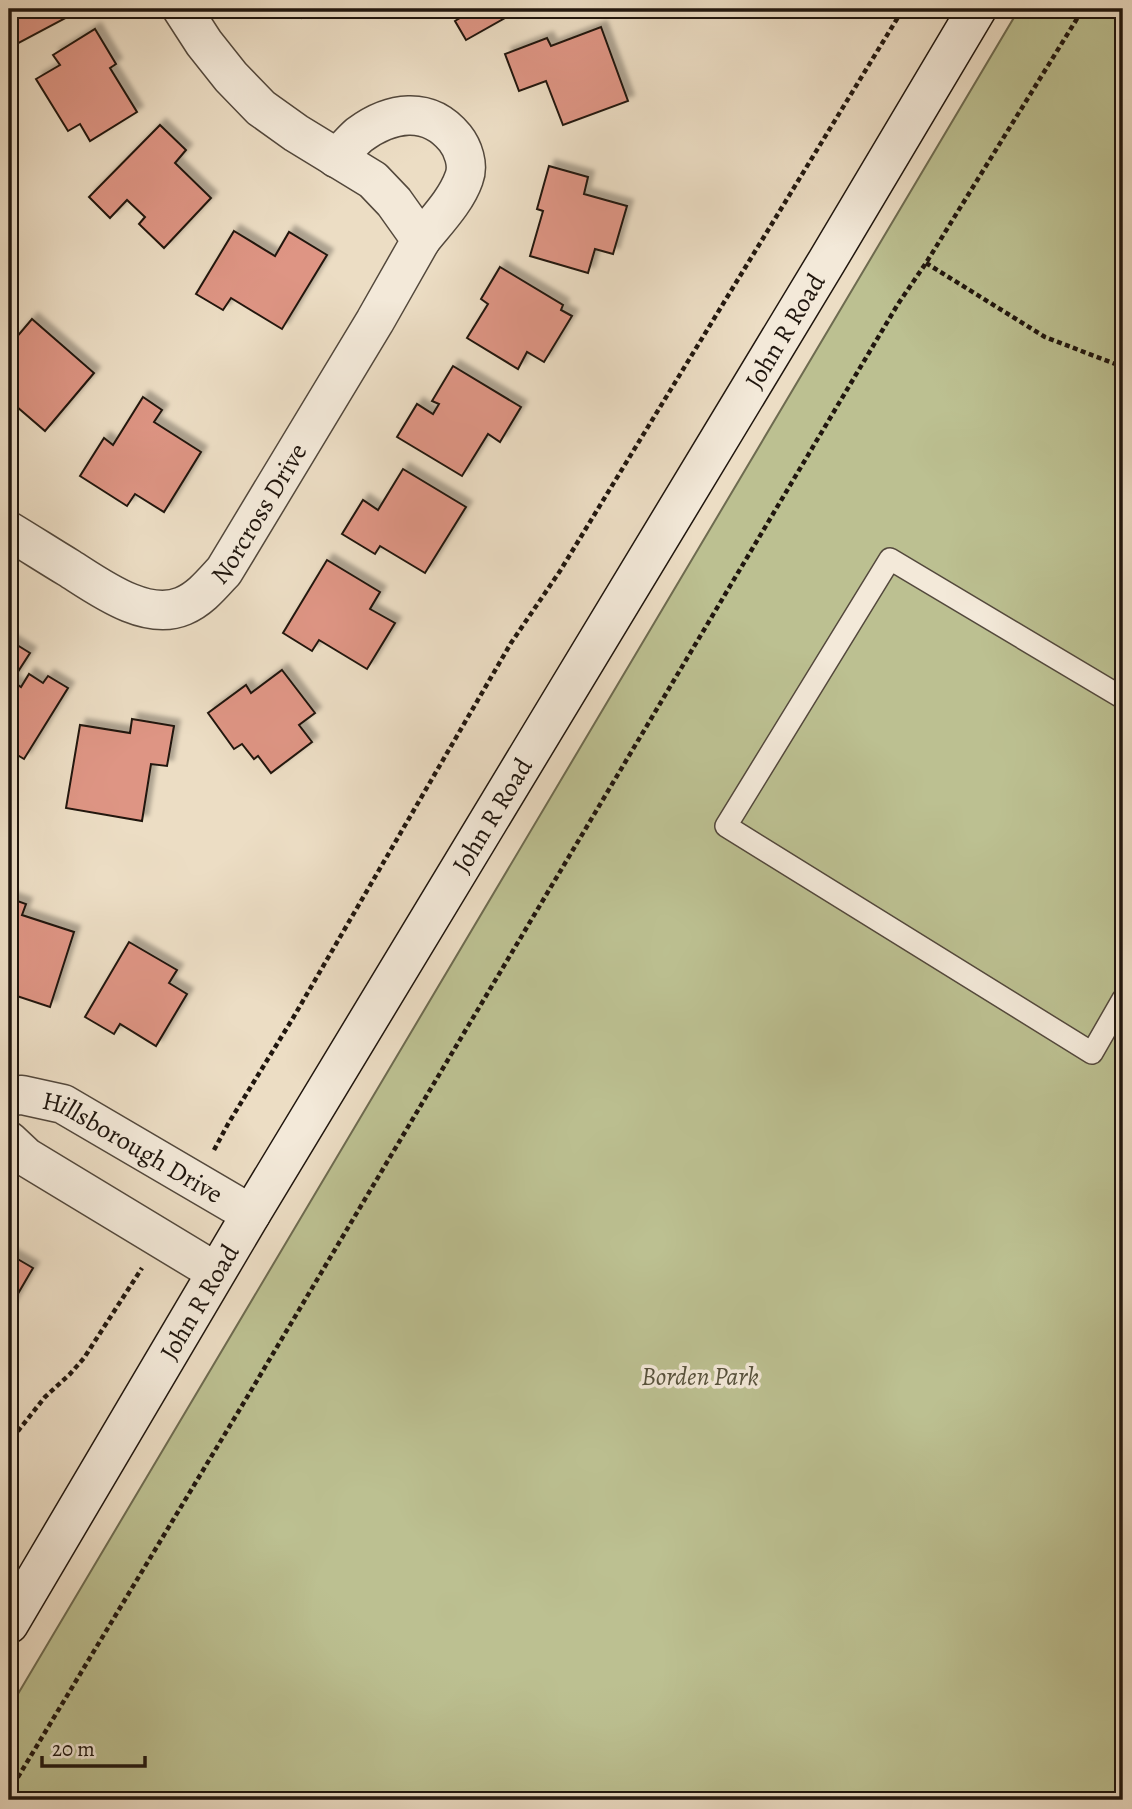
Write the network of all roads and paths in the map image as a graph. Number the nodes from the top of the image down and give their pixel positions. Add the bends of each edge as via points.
1 (182, 9) edge
2 (903, 9) edge
3 (977, 9) edge
4 (1083, 9) edge
5 (336, 158) junction
6 (421, 240) junction
7 (926, 263) junction
8 (1123, 367) edge
9 (9, 531) edge
10 (1123, 698) edge
11 (1123, 999) edge
12 (9, 1096) edge
13 (9, 1141) edge
14 (213, 1152) dead end
15 (251, 1214) junction
16 (142, 1268) dead end
17 (216, 1272) junction
18 (9, 1446) edge
19 (9, 1624) edge
20 (9, 1792) edge

1 - 5 main road via 231,77 261,108
2 - 14 path via 560,571 511,643
3 - 15 main road, John R Road
4 - 7 path
5 - 6 main road via 373,180
5 - 6 main road, Norcross Drive via 359,135 404,115 418,114 450,132 459,143 465,176 455,197
6 - 9 main road, Norcross Drive via 224,571 202,594 182,607 156,610 134,604
7 - 8 path via 1045,337
7 - 20 path
10 - 11 lane via 890,559 726,826 1092,1053
12 - 15 main road, Hillsborough Drive via 63,1104
13 - 17 main road, Hillsborough Drive via 26,1157
15 - 17 main road, John R Road
16 - 18 path via 84,1358 45,1397
17 - 19 main road, John R Road

